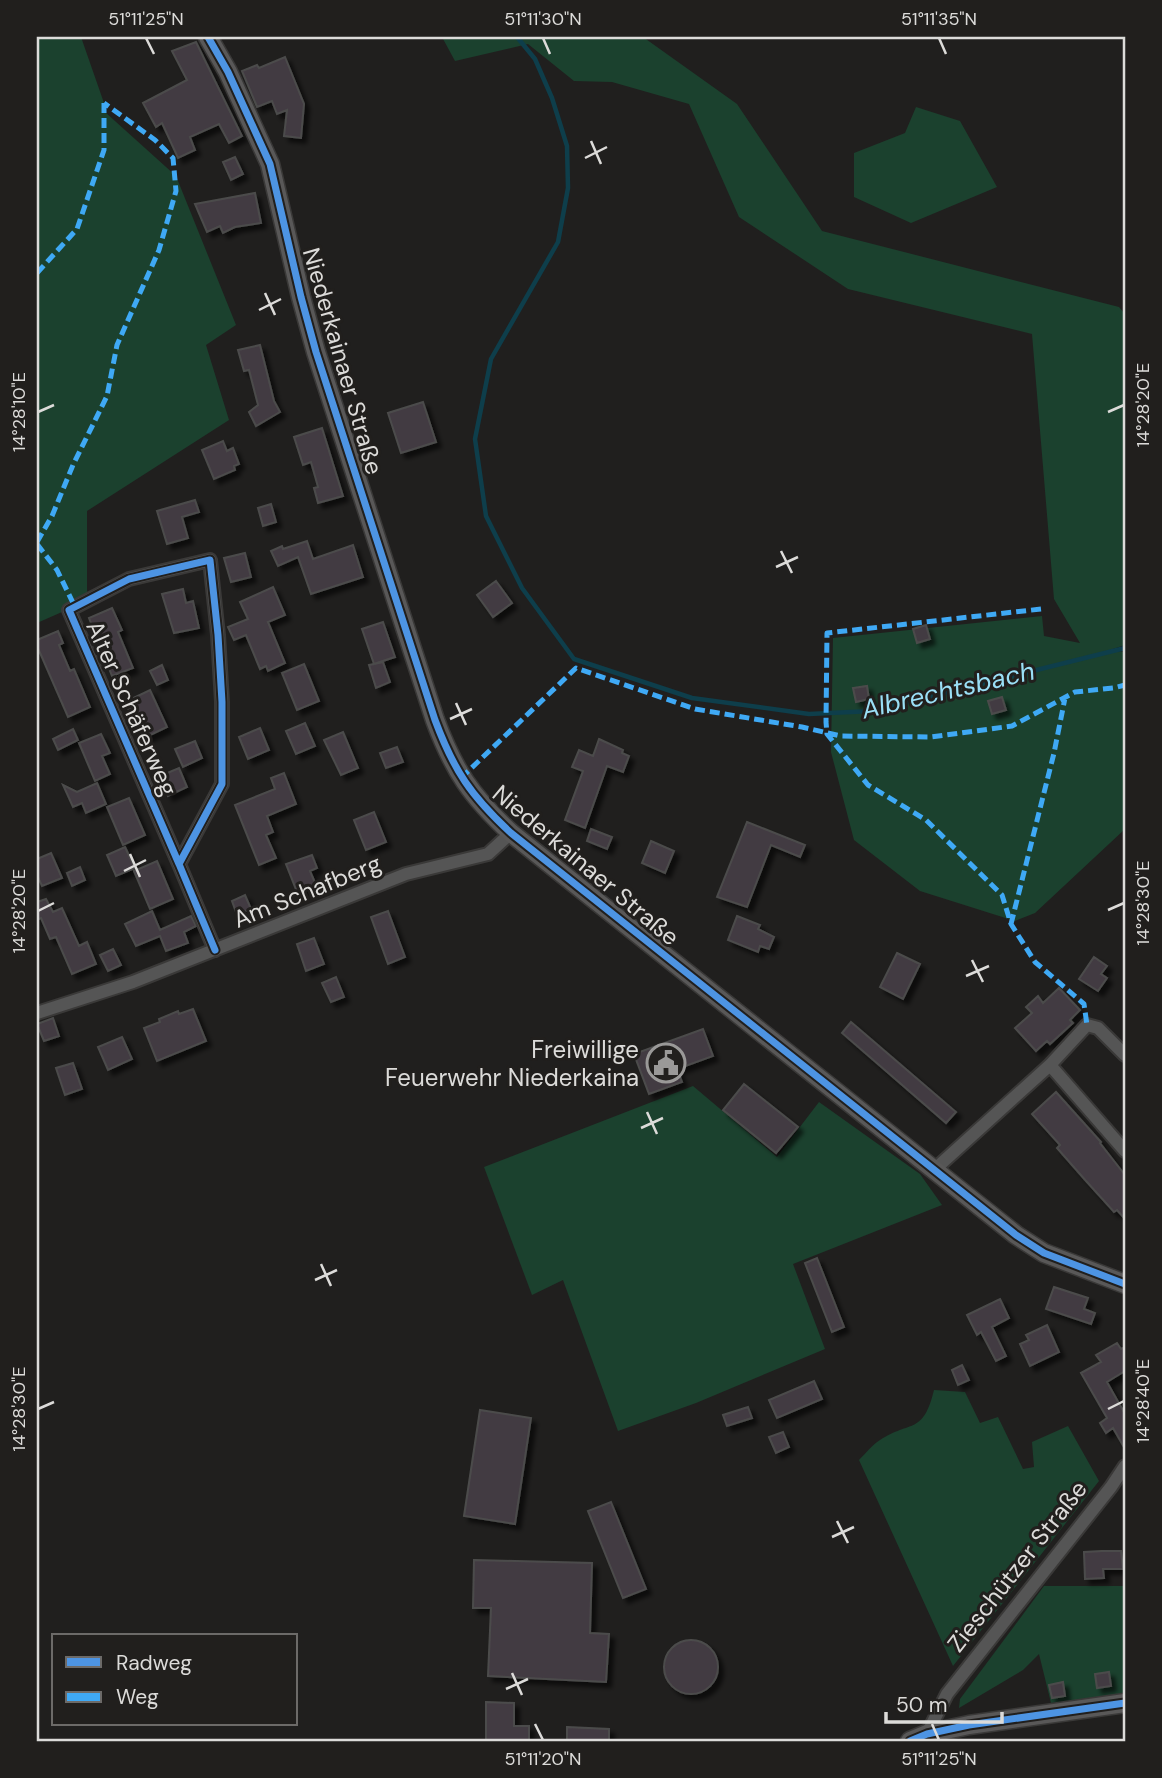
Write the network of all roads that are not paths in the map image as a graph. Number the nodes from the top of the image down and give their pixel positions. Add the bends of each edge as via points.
1 (208, 37) edge
2 (511, 833) junction
3 (179, 864) junction
4 (215, 950) junction
5 (37, 1013) edge
6 (1125, 1055) edge
7 (1050, 1065) junction
8 (1125, 1151) edge
9 (934, 1170) junction
10 (1125, 1284) edge
11 (1125, 1466) edge
12 (1125, 1703) edge
13 (927, 1734) junction
14 (910, 1741) edge

1 - 2 street, Niederkainaer Straße via 270,164 316,352 435,720 465,784
2 - 4 street, Am Schafberg via 488,853 406,874
2 - 9 street, Niederkainaer Straße
3 - 3 street, Alter Schäferweg via 222,784 222,702 210,560 129,579 68,610
3 - 4 street, Alter Schäferweg
4 - 5 street, Am Schafberg
6 - 7 street via 1098,1028 1087,1025
7 - 8 street
7 - 9 street
9 - 10 street, Niederkainaer Straße via 1044,1253
11 - 13 street, Zieschützer Straße via 947,1694
12 - 13 street
13 - 14 street

